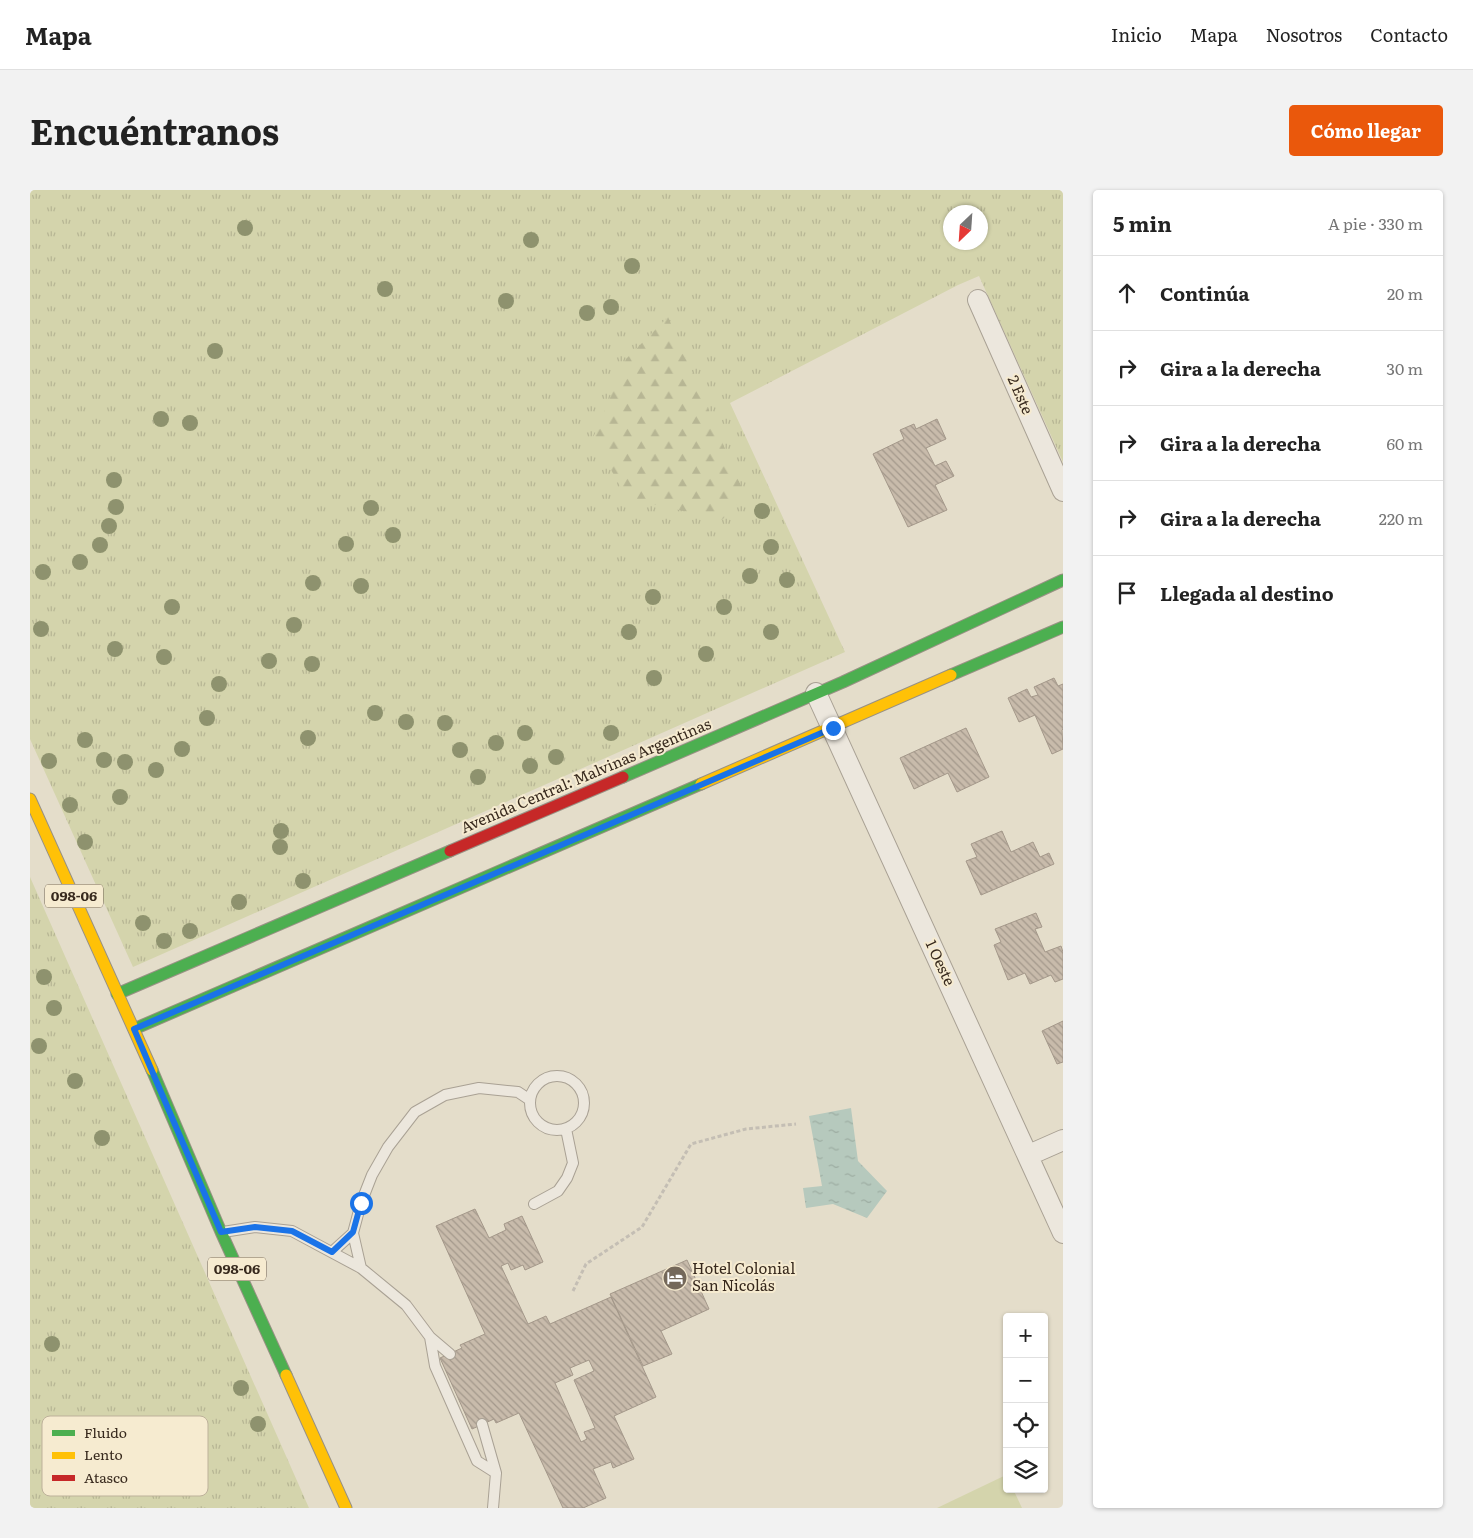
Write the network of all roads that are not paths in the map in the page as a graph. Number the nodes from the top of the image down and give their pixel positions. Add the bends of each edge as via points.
1 (978, 300) dead end
2 (1063, 490) edge
3 (1063, 580) edge
4 (1063, 627) edge
5 (816, 694) junction
6 (833, 728) junction
7 (30, 799) edge
8 (117, 994) junction
9 (134, 1029) junction
10 (530, 1100) junction
11 (566, 1129) junction
12 (1063, 1140) edge
13 (1029, 1155) junction
14 (534, 1204) dead end
15 (221, 1232) junction
16 (353, 1232) junction
17 (1063, 1233) edge
18 (332, 1252) junction
19 (362, 1268) junction
20 (430, 1337) junction
21 (450, 1354) dead end
22 (482, 1424) dead end
23 (496, 1473) junction
24 (346, 1508) edge
25 (493, 1508) edge

1 - 2 street, 2 Este
3 - 5 main road, Avenida Central: Malvinas Argentinas
4 - 6 main road
5 - 6 street, 1 Oeste
5 - 8 main road, Avenida Central: Malvinas Argentinas
6 - 9 main road
6 - 13 street, 1 Oeste
7 - 8 main road, 098-06
8 - 9 main road
9 - 15 main road, 098-06
10 - 11 lane via 532,1113 540,1124 552,1130
10 - 11 lane via 536,1087 547,1078 561,1077 574,1083 582,1094 584,1108 577,1121
10 - 16 lane via 518,1092 479,1088 445,1095 415,1112 388,1147 372,1176
11 - 14 lane via 573,1163 567,1178 558,1191
12 - 13 street
13 - 17 street, 1 Oeste
15 - 18 lane via 255,1227 292,1231
15 - 24 main road, 098-06
16 - 18 lane
16 - 19 lane
18 - 19 lane
19 - 20 lane via 406,1305
20 - 21 lane
20 - 23 lane via 435,1366 477,1461
22 - 23 lane
23 - 25 lane

